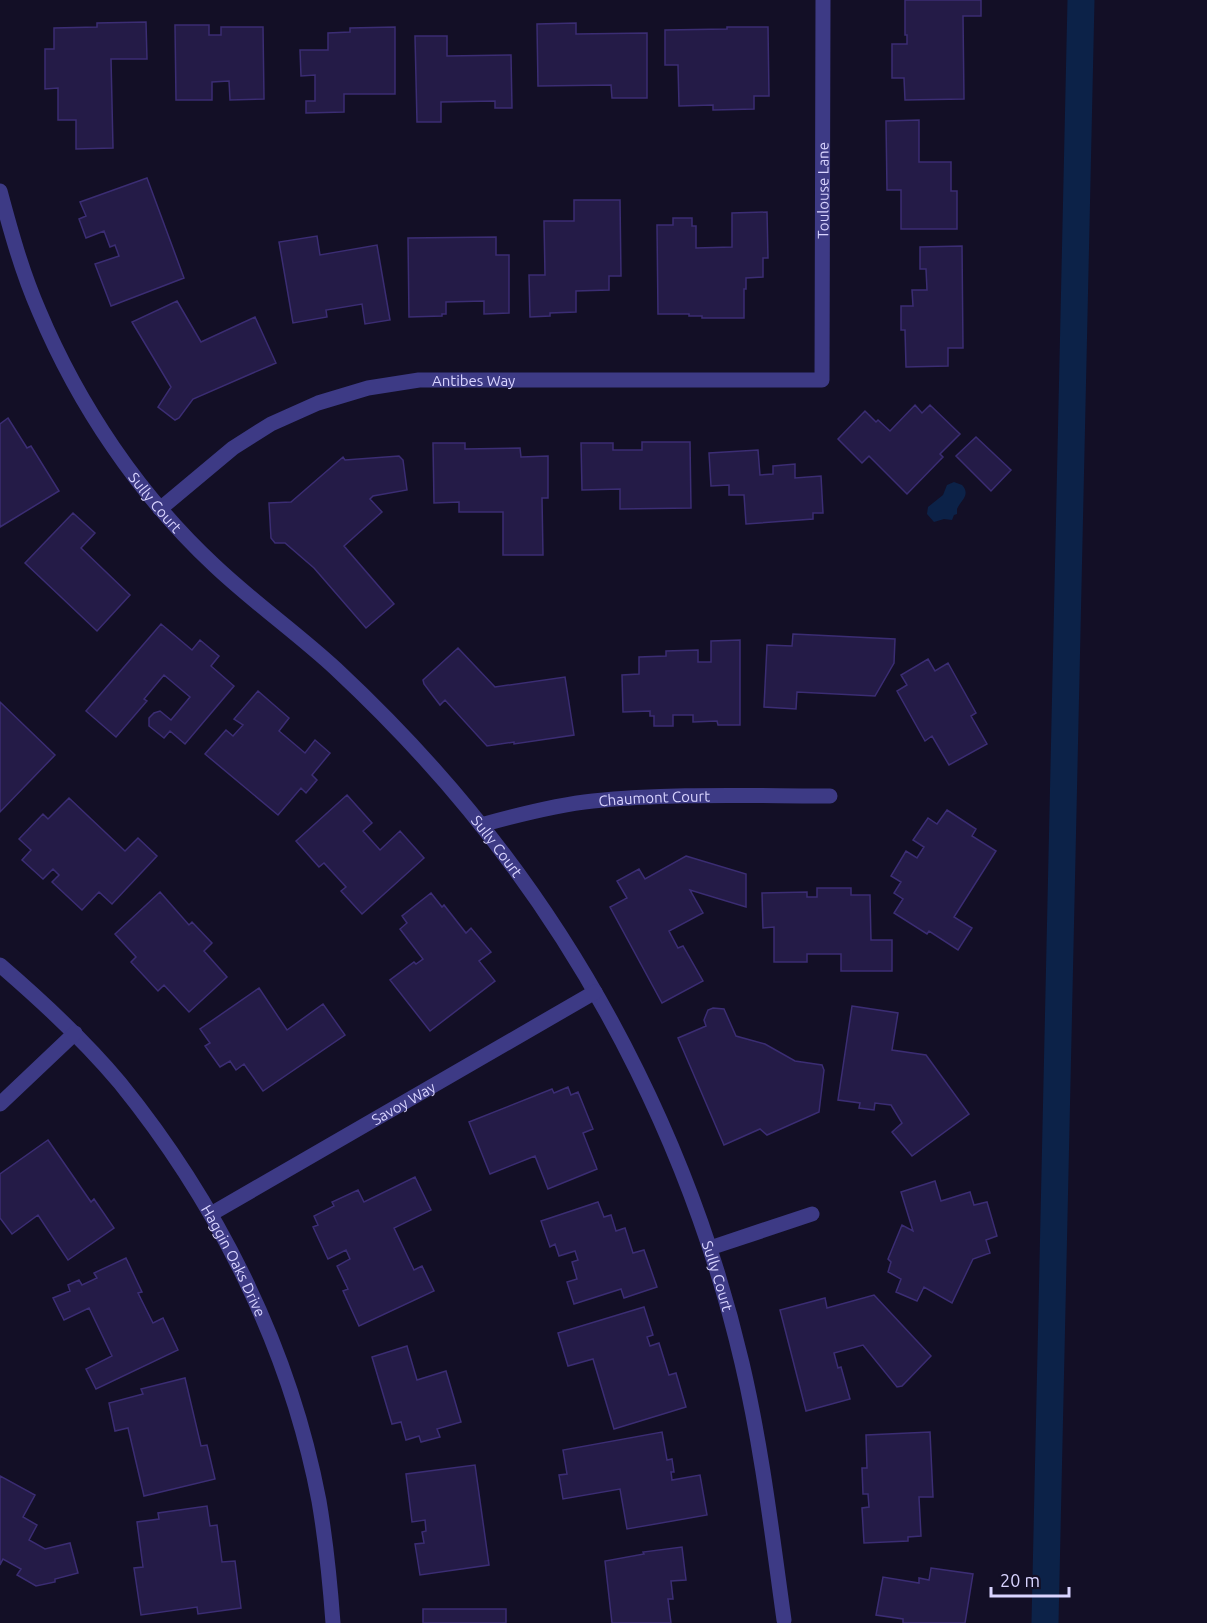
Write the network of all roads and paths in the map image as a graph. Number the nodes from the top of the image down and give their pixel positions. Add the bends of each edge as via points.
1 (823, 0) edge
2 (0, 191) edge
3 (822, 380) joint
4 (160, 509) junction
5 (830, 796) dead end
6 (481, 825) junction
7 (0, 965) edge
8 (595, 992) junction
9 (75, 1033) junction
10 (0, 1104) edge
11 (211, 1214) junction
12 (812, 1214) dead end
13 (710, 1248) junction
14 (784, 1620) dead end
15 (333, 1623) edge

1 - 3 street, Toulouse Lane
2 - 4 street, Sully Court via 38,310 66,369 98,425
3 - 4 street, Antibes Way via 419,380 368,388 318,403 271,424 233,448
4 - 6 street, Sully Court via 213,564 335,669 403,735
5 - 6 street, Chaumont Court via 652,796 590,802
6 - 8 street, Sully Court via 531,891
7 - 9 street, Haggin Oaks Drive
8 - 11 street, Savoy Way
8 - 13 street, Sully Court via 677,1159
9 - 10 street
9 - 11 street, Haggin Oaks Drive via 168,1146
11 - 15 street, Haggin Oaks Drive via 249,1287 300,1422 318,1500
12 - 13 street
13 - 14 street, Sully Court via 742,1362

